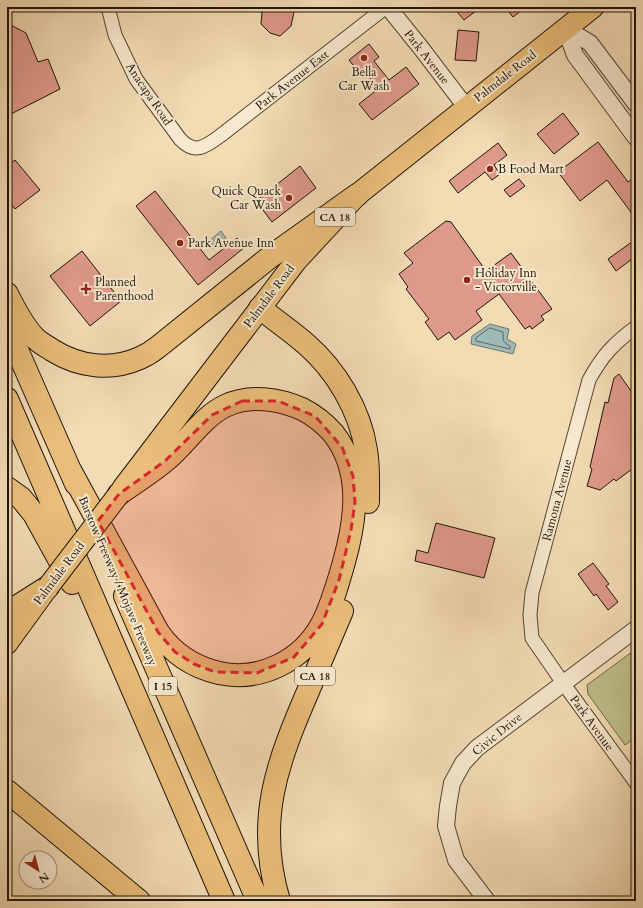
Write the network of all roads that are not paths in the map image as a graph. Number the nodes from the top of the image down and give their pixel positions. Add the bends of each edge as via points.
1 (108, 7) edge
2 (387, 7) edge
3 (593, 7) edge
4 (565, 28) junction
5 (636, 104) edge
6 (466, 107) junction
7 (636, 138) edge
8 (196, 149) joint
9 (357, 194) junction
10 (7, 294) edge
11 (260, 308) junction
12 (7, 327) edge
13 (636, 327) edge
14 (7, 399) edge
15 (70, 470) junction
16 (7, 488) edge
17 (119, 494) junction
18 (48, 587) junction
19 (7, 613) edge
20 (636, 629) edge
21 (7, 644) edge
22 (563, 683) junction
23 (148, 726) junction
24 (636, 783) edge
25 (7, 791) edge
26 (139, 901) edge
27 (224, 901) edge
28 (258, 901) edge
29 (279, 901) edge
30 (487, 901) edge

1 - 8 street, Anacapa Road via 115,35 136,79 180,139 187,146
2 - 6 street, Park Avenue
2 - 8 street, Park Avenue East via 220,136
3 - 4 highway, Palmdale Road / CA 18
4 - 5 street via 590,43
4 - 6 highway, Palmdale Road / CA 18
4 - 7 street via 575,55
6 - 9 highway, Palmdale Road / CA 18
9 - 10 highway via 270,257 158,347 140,358 121,364 101,367 78,362 43,345 33,336
9 - 11 highway, Palmdale Road / CA 18 via 296,261
11 - 17 highway, Palmdale Road / CA 18
11 - 29 highway, CA 18 via 320,357 341,385 360,424 367,451 368,468 368,508 363,547 356,573 346,603 286,745 275,781 269,850
12 - 15 highway, Barstow Freeway / Mojave Freeway / I 15
13 - 22 street, Ramona Avenue via 615,343 589,380 532,593 532,638
14 - 23 highway, I 15
15 - 17 highway via 158,632 183,658 203,668 224,674 246,675 268,670 288,661 314,636 322,624 339,580 355,502 353,476 346,455 330,430 315,416 292,405 267,399 226,405 212,415 165,461
15 - 28 highway, Barstow Freeway / Mojave Freeway / I 15
16 - 23 highway via 21,498 34,514
17 - 18 highway, Palmdale Road, bridge
18 - 19 highway
18 - 21 main road, Palmdale Road
20 - 22 street, Civic Drive
22 - 24 street, Park Avenue
22 - 30 street, Civic Drive via 476,748 463,763 452,783 446,826 456,860
23 - 27 highway, I 15
25 - 26 highway

